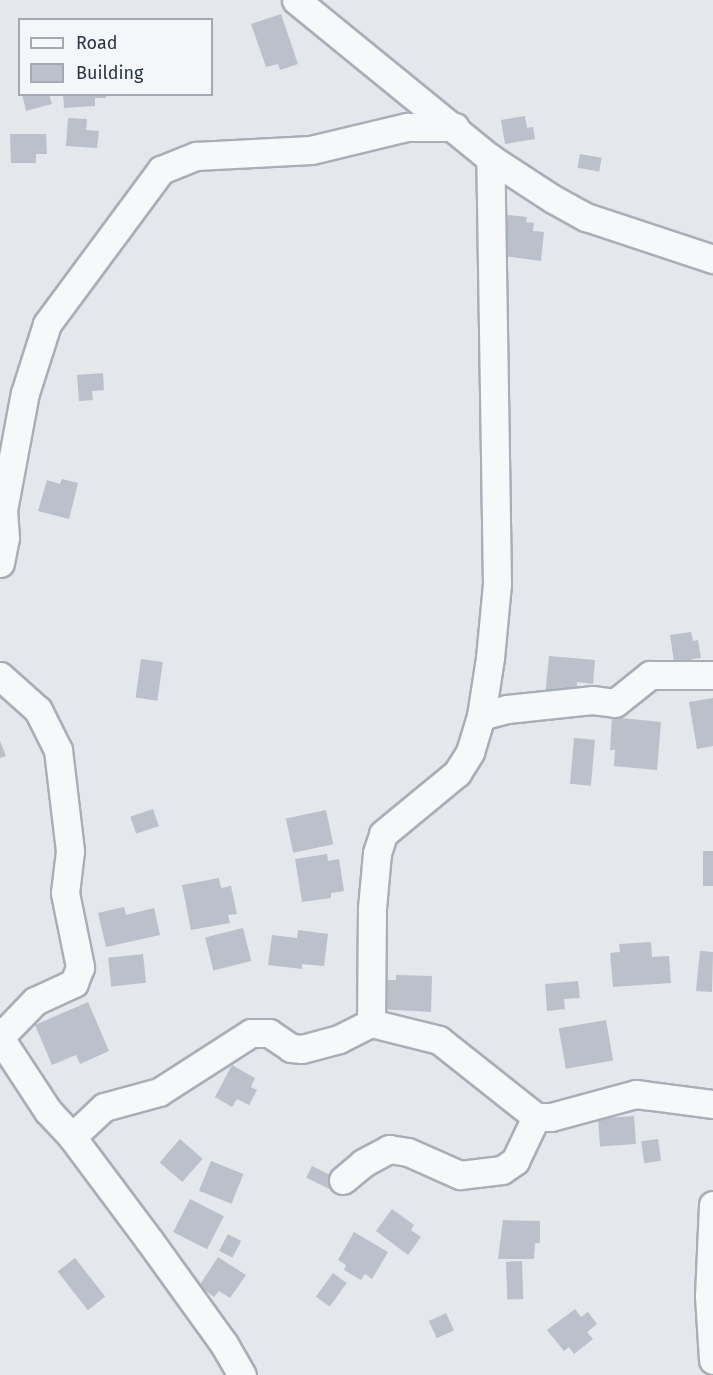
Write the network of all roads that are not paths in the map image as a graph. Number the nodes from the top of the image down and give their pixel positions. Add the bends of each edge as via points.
1 (296, 0) edge
2 (454, 127) junction
3 (490, 158) junction
4 (713, 259) edge
5 (2, 510) edge
6 (0, 563) edge
7 (713, 675) edge
8 (0, 676) edge
9 (482, 716) junction
10 (371, 1023) junction
11 (0, 1037) edge
12 (713, 1104) edge
13 (536, 1117) junction
14 (72, 1137) junction
15 (343, 1180) dead end
16 (713, 1205) edge
17 (712, 1345) edge
18 (242, 1375) edge

1 - 2 street via 307,13
2 - 3 street
2 - 5 street via 406,127 310,150 196,156 161,170 47,324 25,393
3 - 4 street via 586,217
3 - 9 street via 497,584
5 - 6 street via 5,538
7 - 9 street via 650,675 615,703 592,700 507,709
8 - 11 street via 38,710 58,750 70,851 65,893 80,967 74,983 35,1001
9 - 10 street via 470,752 457,773 383,834 377,853 372,908
10 - 13 street via 439,1040
10 - 14 street via 339,1039 302,1048 291,1048 269,1033 251,1033 159,1092 104,1107
11 - 14 street via 48,1111
12 - 13 street via 636,1094 551,1117
13 - 15 street via 515,1161 502,1170 460,1175 408,1152 389,1149
14 - 18 street via 224,1344
16 - 17 street via 709,1296

